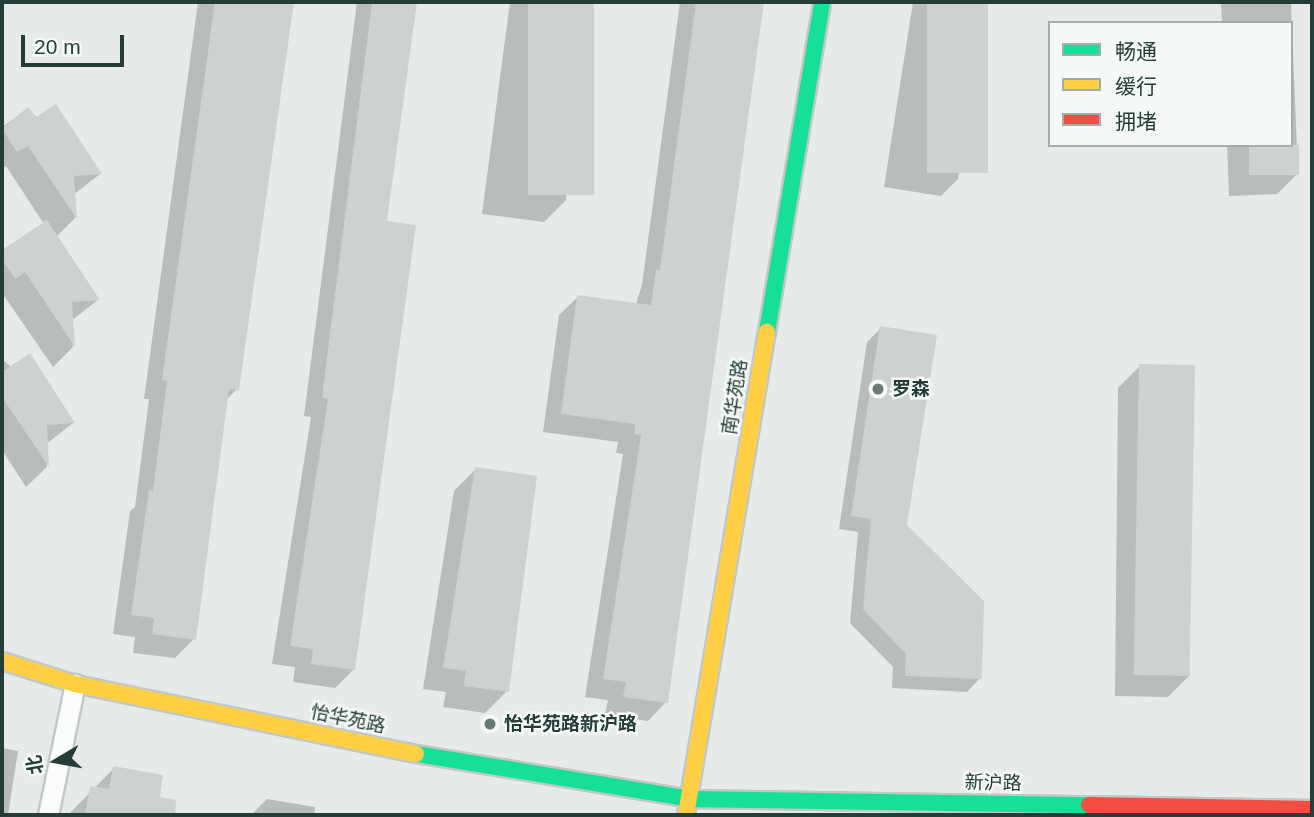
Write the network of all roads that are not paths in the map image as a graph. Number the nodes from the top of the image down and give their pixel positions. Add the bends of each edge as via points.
1 (822, 2) edge
2 (2, 661) edge
3 (75, 684) junction
4 (688, 807) edge
5 (1312, 809) edge
6 (48, 815) edge

1 - 4 street, 南华苑路
2 - 3 street, 怡华苑路
3 - 4 street, 怡华苑路
3 - 6 lane
4 - 5 street, 新沪路

